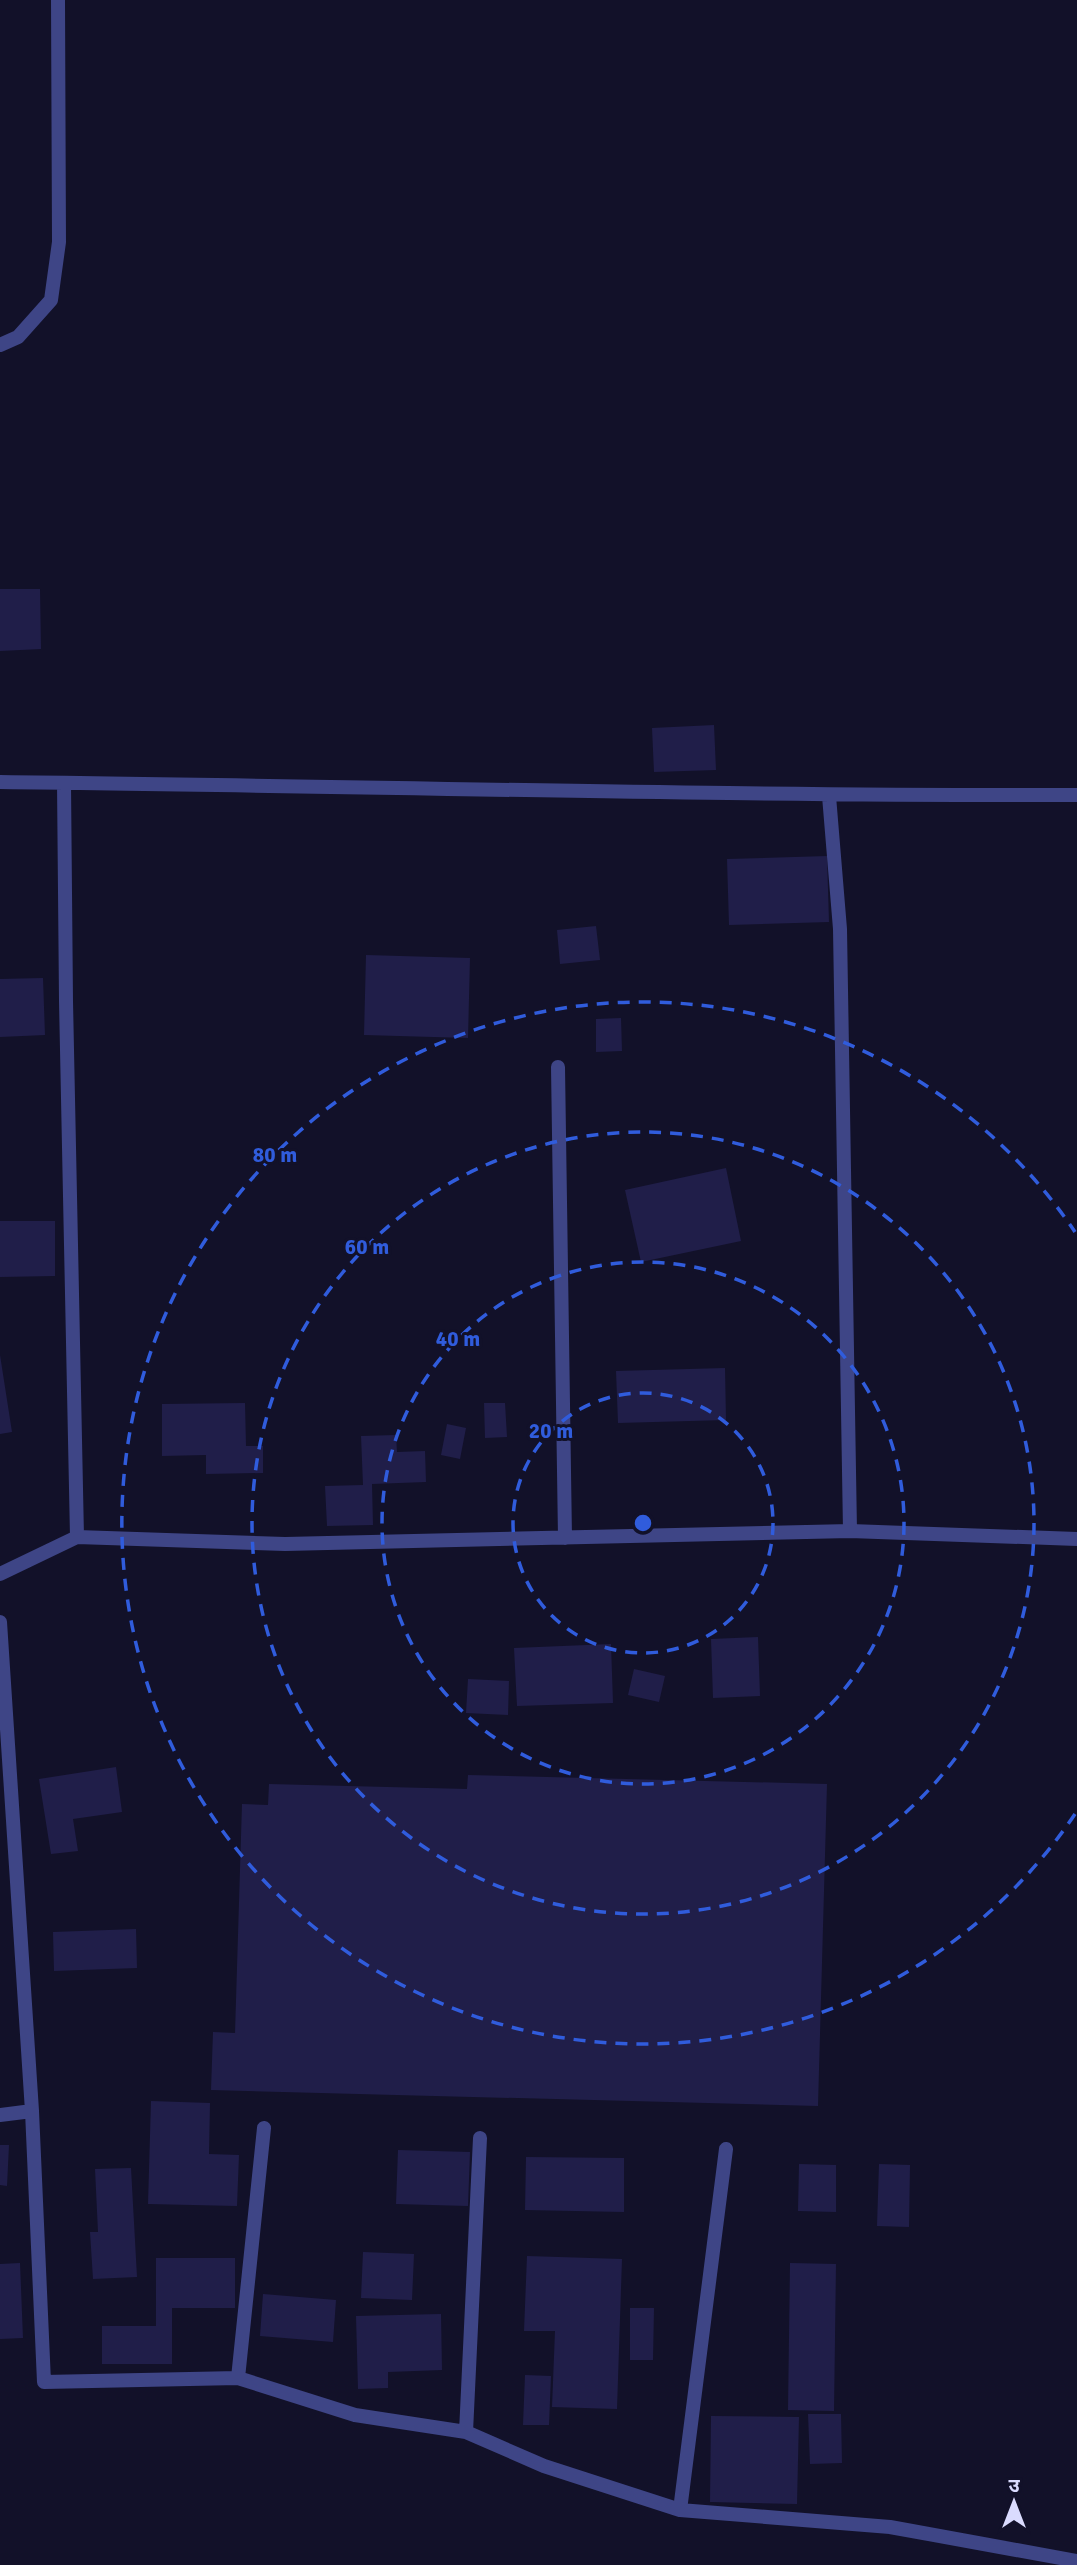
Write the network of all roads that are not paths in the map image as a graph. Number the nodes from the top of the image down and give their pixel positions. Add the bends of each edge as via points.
1 (58, 0) edge
2 (0, 345) edge
3 (0, 782) edge
4 (64, 783) junction
5 (1077, 795) edge
6 (829, 796) junction
7 (558, 1067) dead end
8 (850, 1531) junction
9 (78, 1538) junction
10 (565, 1538) junction
11 (1077, 1539) edge
12 (0, 1574) edge
13 (0, 1622) edge
14 (32, 2111) junction
15 (0, 2115) edge
16 (264, 2128) dead end
17 (480, 2138) dead end
18 (726, 2149) dead end
19 (238, 2378) junction
20 (466, 2432) junction
21 (680, 2510) junction
22 (1077, 2561) edge

1 - 2 street via 59,242 51,300 18,337
3 - 4 street
4 - 6 street
4 - 9 street
5 - 6 street
6 - 8 street via 840,929
7 - 10 street
8 - 10 street
8 - 11 street
9 - 10 street via 285,1544
9 - 12 street
13 - 14 street
14 - 15 street
14 - 19 street via 44,2382
16 - 19 street
17 - 20 street
18 - 21 street
19 - 20 street via 355,2415
20 - 21 street via 544,2466
21 - 22 street via 890,2527

